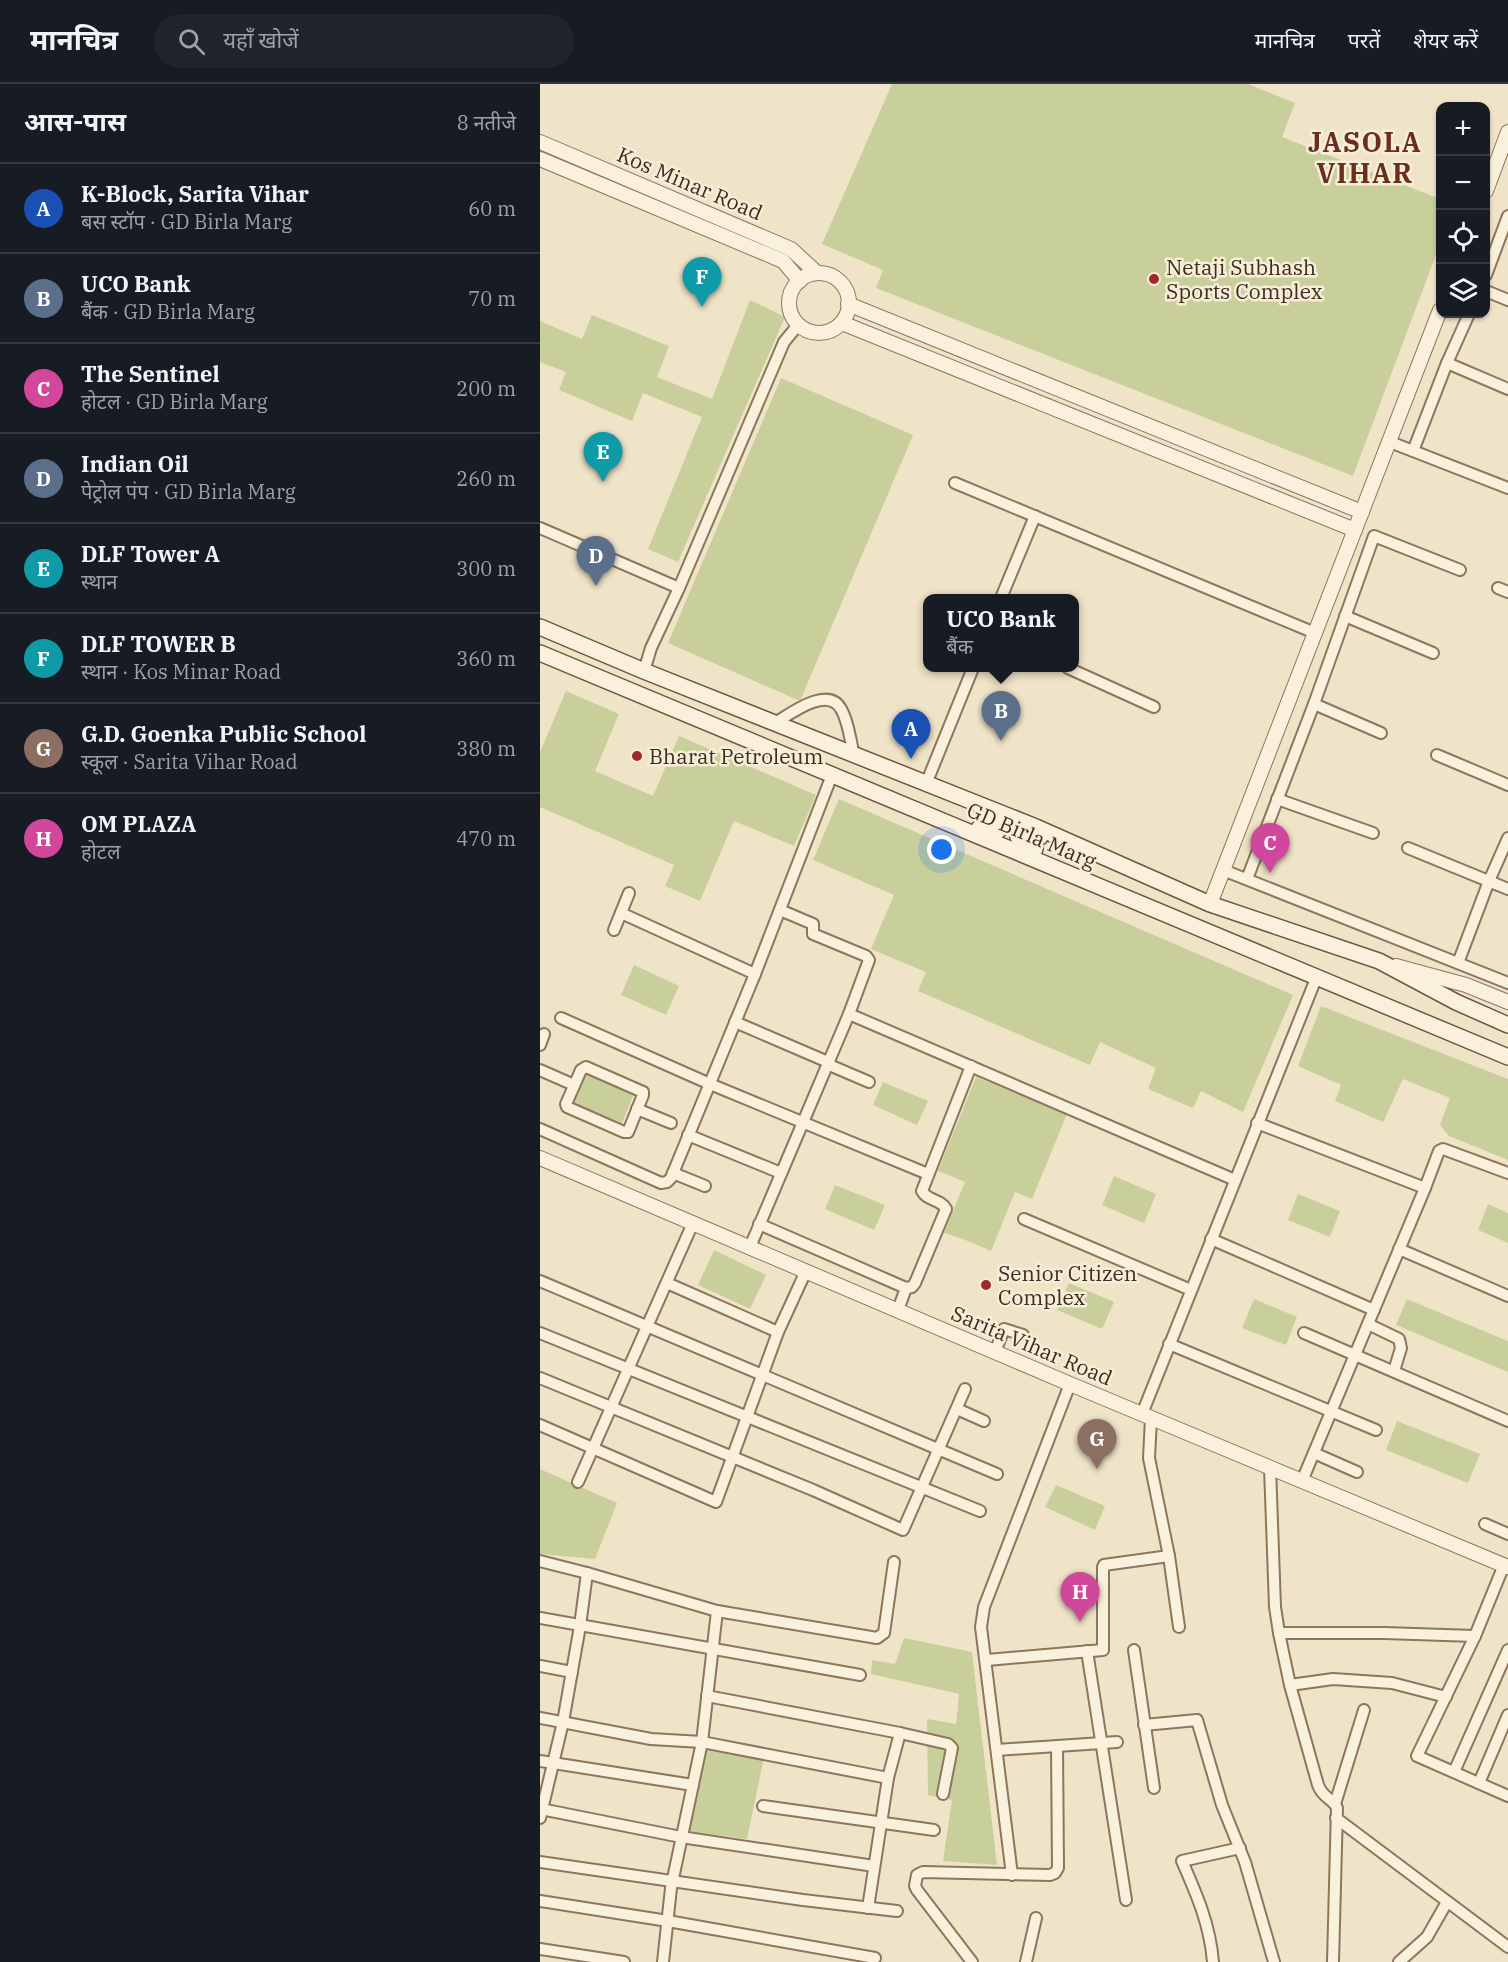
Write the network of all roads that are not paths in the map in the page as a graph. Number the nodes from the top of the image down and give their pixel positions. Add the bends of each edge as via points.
1 (1508, 132) edge
2 (540, 142) edge
3 (540, 159) edge
4 (1490, 178) edge
5 (1508, 216) edge
6 (1489, 264) edge
7 (817, 273) junction
8 (800, 281) junction
9 (1490, 293) edge
10 (1508, 300) edge
11 (848, 304) junction
12 (1437, 318) edge
13 (1467, 318) edge
14 (842, 323) junction
15 (798, 325) junction
16 (1447, 363) junction
17 (1508, 389) edge
18 (1390, 442) junction
19 (1413, 451) junction
20 (955, 483) dead end
21 (1508, 488) edge
22 (1362, 512) junction
23 (1035, 516) junction
24 (540, 528) edge
25 (1355, 531) junction
26 (1460, 570) dead end
27 (679, 588) junction
28 (1003, 594) edge
29 (1345, 616) junction
30 (540, 627) edge
31 (1316, 633) junction
32 (540, 653) edge
33 (1433, 653) dead end
34 (644, 671) junction
35 (971, 672) edge
36 (1077, 672) edge
37 (1314, 704) junction
38 (1154, 707) dead end
39 (775, 723) junction
40 (1381, 733) dead end
41 (854, 755) junction
42 (1437, 755) dead end
43 (832, 775) junction
44 (926, 784) junction
45 (1508, 785) edge
46 (946, 792) junction
47 (1277, 799) junction
48 (936, 818) junction
49 (1373, 833) dead end
50 (1508, 838) edge
51 (1080, 847) junction
52 (1408, 848) dead end
53 (1223, 870) junction
54 (1247, 879) junction
55 (1086, 880) junction
56 (1489, 881) junction
57 (1508, 889) edge
58 (629, 893) dead end
59 (1210, 904) junction
60 (780, 910) junction
61 (621, 913) junction
62 (614, 930) dead end
63 (1379, 961) junction
64 (1458, 963) junction
65 (755, 974) junction
66 (1317, 976) junction
67 (1508, 983) edge
68 (1508, 1002) edge
69 (849, 1014) junction
70 (561, 1018) dead end
71 (735, 1022) junction
72 (1508, 1025) edge
73 (1508, 1057) edge
74 (828, 1063) junction
75 (971, 1066) junction
76 (540, 1070) edge
77 (868, 1082) dead end
78 (710, 1084) junction
79 (574, 1085) junction
80 (638, 1109) junction
81 (802, 1122) junction
82 (671, 1123) dead end
83 (1257, 1123) junction
84 (540, 1129) edge
85 (688, 1135) junction
86 (540, 1158) edge
87 (673, 1173) junction
88 (781, 1173) junction
89 (1508, 1173) edge
90 (928, 1174) junction
91 (1234, 1180) junction
92 (705, 1186) dead end
93 (1425, 1188) junction
94 (1024, 1219) dead end
95 (693, 1223) junction
96 (759, 1224) junction
97 (1211, 1239) junction
98 (750, 1247) junction
99 (1399, 1250) junction
100 (806, 1271) junction
101 (540, 1281) edge
102 (667, 1283) junction
103 (906, 1288) junction
104 (1191, 1290) junction
105 (1508, 1296) edge
106 (898, 1310) junction
107 (1374, 1310) junction
108 (1368, 1324) junction
109 (647, 1327) junction
110 (778, 1332) junction
111 (540, 1333) edge
112 (1304, 1333) dead end
113 (1023, 1335) dead end
114 (1169, 1344) junction
115 (995, 1352) junction
116 (1356, 1354) junction
117 (628, 1368) junction
118 (1394, 1371) junction
119 (763, 1375) junction
120 (540, 1378) edge
121 (1070, 1384) junction
122 (965, 1389) dead end
123 (611, 1407) junction
124 (957, 1409) junction
125 (1332, 1411) junction
126 (1147, 1416) junction
127 (748, 1417) junction
128 (984, 1421) dead end
129 (1508, 1421) edge
130 (540, 1425) edge
131 (1376, 1430) dead end
132 (592, 1448) junction
133 (939, 1450) junction
134 (1314, 1453) junction
135 (734, 1458) junction
136 (1270, 1467) junction
137 (1357, 1472) dead end
138 (997, 1474) dead end
139 (1302, 1481) junction
140 (578, 1482) dead end
141 (923, 1488) junction
142 (980, 1510) dead end
143 (1485, 1524) dead end
144 (1508, 1534) edge
145 (1169, 1556) junction
146 (540, 1561) edge
147 (894, 1562) dead end
148 (1506, 1566) edge
149 (587, 1573) junction
150 (717, 1611) junction
151 (540, 1618) edge
152 (580, 1626) junction
153 (1179, 1627) dead end
154 (1279, 1633) junction
155 (1475, 1636) junction
156 (713, 1649) junction
157 (1134, 1650) dead end
158 (1508, 1650) edge
159 (1087, 1651) junction
160 (987, 1660) junction
161 (540, 1666) edge
162 (572, 1672) junction
163 (860, 1675) dead end
164 (1290, 1685) junction
165 (707, 1696) junction
166 (1446, 1697) junction
167 (1364, 1710) dead end
168 (1508, 1715) edge
169 (540, 1718) edge
170 (562, 1722) junction
171 (1144, 1725) junction
172 (900, 1733) junction
173 (702, 1742) junction
174 (1117, 1742) dead end
175 (1100, 1743) junction
176 (1058, 1746) junction
177 (997, 1750) junction
178 (540, 1761) edge
179 (552, 1764) junction
180 (1454, 1772) junction
181 (888, 1778) junction
182 (1479, 1782) junction
183 (693, 1785) junction
184 (1154, 1788) dead end
185 (943, 1794) dead end
186 (1508, 1796) edge
187 (1335, 1804) junction
188 (763, 1806) dead end
189 (541, 1814) edge
190 (1336, 1818) junction
191 (880, 1822) junction
192 (934, 1830) dead end
193 (681, 1837) junction
194 (1240, 1848) junction
195 (540, 1862) edge
196 (874, 1866) junction
197 (1012, 1875) junction
198 (673, 1880) junction
199 (1126, 1900) dead end
200 (540, 1901) edge
201 (1447, 1902) junction
202 (868, 1908) junction
203 (897, 1911) dead end
204 (1036, 1918) dead end
205 (668, 1921) junction
206 (1508, 1947) edge
207 (540, 1949) edge
208 (875, 1958) dead end
209 (624, 1962) edge
210 (663, 1962) edge
211 (972, 1962) edge
212 (1026, 1962) edge
213 (1214, 1962) edge
214 (1274, 1962) edge
215 (1333, 1962) edge
216 (1399, 1962) edge

1 - 4 street
2 - 7 street, Kos Minar Road via 791,249
3 - 8 street, Kos Minar Road via 783,261
5 - 6 street
7 - 8 street
7 - 11 street via 839,281 846,290
8 - 15 street via 790,294 789,306
9 - 10 street
11 - 14 street
11 - 22 street
12 - 18 street
13 - 16 street
14 - 15 street via 820,333
14 - 25 street
15 - 27 street via 784,342
16 - 17 street
16 - 19 street
18 - 19 street
18 - 22 street
19 - 21 street
20 - 23 street
22 - 25 street
23 - 28 street
23 - 31 street
24 - 27 street
25 - 31 street
26 - 29 street via 1374,536
27 - 34 street
29 - 33 street
29 - 37 street
30 - 34 main road, GD Birla Marg
31 - 53 street
32 - 43 main road, GD Birla Marg
34 - 39 main road, GD Birla Marg
35 - 44 street
36 - 38 street
37 - 40 street
37 - 47 street
39 - 41 main road, GD Birla Marg
39 - 41 street via 820,699 833,701 841,708
41 - 44 main road, GD Birla Marg
42 - 45 street
43 - 48 main road, GD Birla Marg
43 - 60 street
44 - 46 main road, GD Birla Marg
46 - 48 main road via 955,801 998,821 1000,828 994,834 952,819
46 - 51 main road, GD Birla Marg
47 - 49 street
47 - 54 street
48 - 55 main road, GD Birla Marg
50 - 56 street
51 - 55 main road via 1067,848 1022,832 1018,837 1021,843 1067,862
51 - 59 main road, GD Birla Marg
52 - 56 street
53 - 54 street
53 - 59 street
54 - 64 street
55 - 66 main road, GD Birla Marg
56 - 57 street
56 - 64 street
58 - 61 street
59 - 63 main road, GD Birla Marg
60 - 65 street
60 - 69 street via 813,924 813,934 868,958
61 - 62 street
61 - 65 street
63 - 68 street via 1466,985
63 - 72 main road, GD Birla Marg
64 - 67 street
65 - 71 street
66 - 73 main road, GD Birla Marg
66 - 83 street
69 - 74 street
69 - 75 street
70 - 78 street
71 - 74 street
71 - 78 street
74 - 77 street
74 - 81 street
75 - 90 street
75 - 91 street
76 - 79 street
78 - 81 street
78 - 85 street
79 - 80 street via 581,1070 589,1068 641,1090
79 - 80 street via 569,1109 624,1132 628,1132
80 - 82 street
81 - 88 street
81 - 90 street
83 - 91 street
83 - 93 street
84 - 87 street via 661,1183 667,1182
85 - 87 street
85 - 88 street
86 - 95 street, Sarita Vihar Road
87 - 92 street
88 - 96 street
89 - 93 street via 1443,1149
90 - 103 street via 922,1191 944,1205 945,1214 915,1284
91 - 97 street
93 - 99 street
94 - 104 street
95 - 98 street, Sarita Vihar Road
95 - 102 street
96 - 98 street
96 - 103 street
97 - 104 street
97 - 107 street
98 - 100 street, Sarita Vihar Road
99 - 105 street
99 - 107 street
100 - 106 street, Sarita Vihar Road
100 - 110 street
101 - 109 street
102 - 109 street
102 - 110 street
103 - 106 street
104 - 114 street
106 - 115 street, Sarita Vihar Road
107 - 108 street
108 - 116 street
108 - 118 street via 1399,1339 1401,1348
109 - 117 street
109 - 119 street
110 - 119 street
111 - 117 street
112 - 116 street
113 - 115 street via 1004,1329
114 - 125 street
114 - 126 street
115 - 121 street, Sarita Vihar Road
116 - 118 street
116 - 125 street
117 - 123 street
117 - 127 street
118 - 129 street
119 - 127 street
119 - 133 street
120 - 123 street
121 - 126 street, Sarita Vihar Road
121 - 160 street via 984,1607 981,1627
122 - 124 street
123 - 132 street
123 - 135 street
124 - 128 street
124 - 133 street
125 - 131 street
125 - 134 street
126 - 136 street, Sarita Vihar Road
126 - 145 street via 1149,1458
127 - 135 street
127 - 141 street
130 - 132 street
132 - 135 street via 716,1502
132 - 140 street
133 - 138 street
133 - 141 street
134 - 137 street
134 - 139 street
135 - 141 street via 903,1530
136 - 139 street, Sarita Vihar Road
136 - 154 street
139 - 148 street, Sarita Vihar Road
141 - 142 street
143 - 144 street
145 - 153 street
145 - 159 street via 1102,1567 1103,1650
146 - 149 street
147 - 150 street via 881,1637
148 - 155 street
149 - 150 street
149 - 152 street
150 - 156 street
151 - 152 street
152 - 156 street
152 - 162 street
154 - 155 street
154 - 164 street
155 - 166 street
156 - 163 street
156 - 165 street
157 - 171 street
158 - 180 street
159 - 160 street
159 - 175 street
160 - 177 street
161 - 162 street
162 - 170 street
164 - 166 street via 1333,1679 1392,1683
164 - 187 street via 1321,1794
165 - 172 street
165 - 173 street
166 - 180 street via 1417,1756
167 - 187 street
168 - 182 street
169 - 170 street
170 - 173 street via 651,1739
170 - 179 street
171 - 184 street
171 - 194 street via 1197,1720 1222,1805
172 - 181 street
172 - 185 street via 951,1746
173 - 181 street
173 - 183 street
174 - 175 street
175 - 176 street
175 - 199 street
176 - 177 street
176 - 197 street via 1058,1868 1050,1875
177 - 197 street
178 - 179 street
179 - 183 street
179 - 189 street
180 - 182 street
181 - 191 street
182 - 186 street
183 - 193 street
187 - 190 street
188 - 191 street
189 - 193 street
190 - 201 street
190 - 215 street
191 - 192 street
191 - 196 street
193 - 196 street
193 - 198 street
194 - 213 street via 1182,1861 1206,1919
194 - 214 street
195 - 198 street
196 - 202 street
197 - 211 street via 917,1875 917,1890
198 - 202 street
198 - 205 street
200 - 205 street
201 - 206 street
201 - 216 street via 1427,1937
202 - 203 street
204 - 212 street
205 - 208 street
205 - 210 street
207 - 209 street

